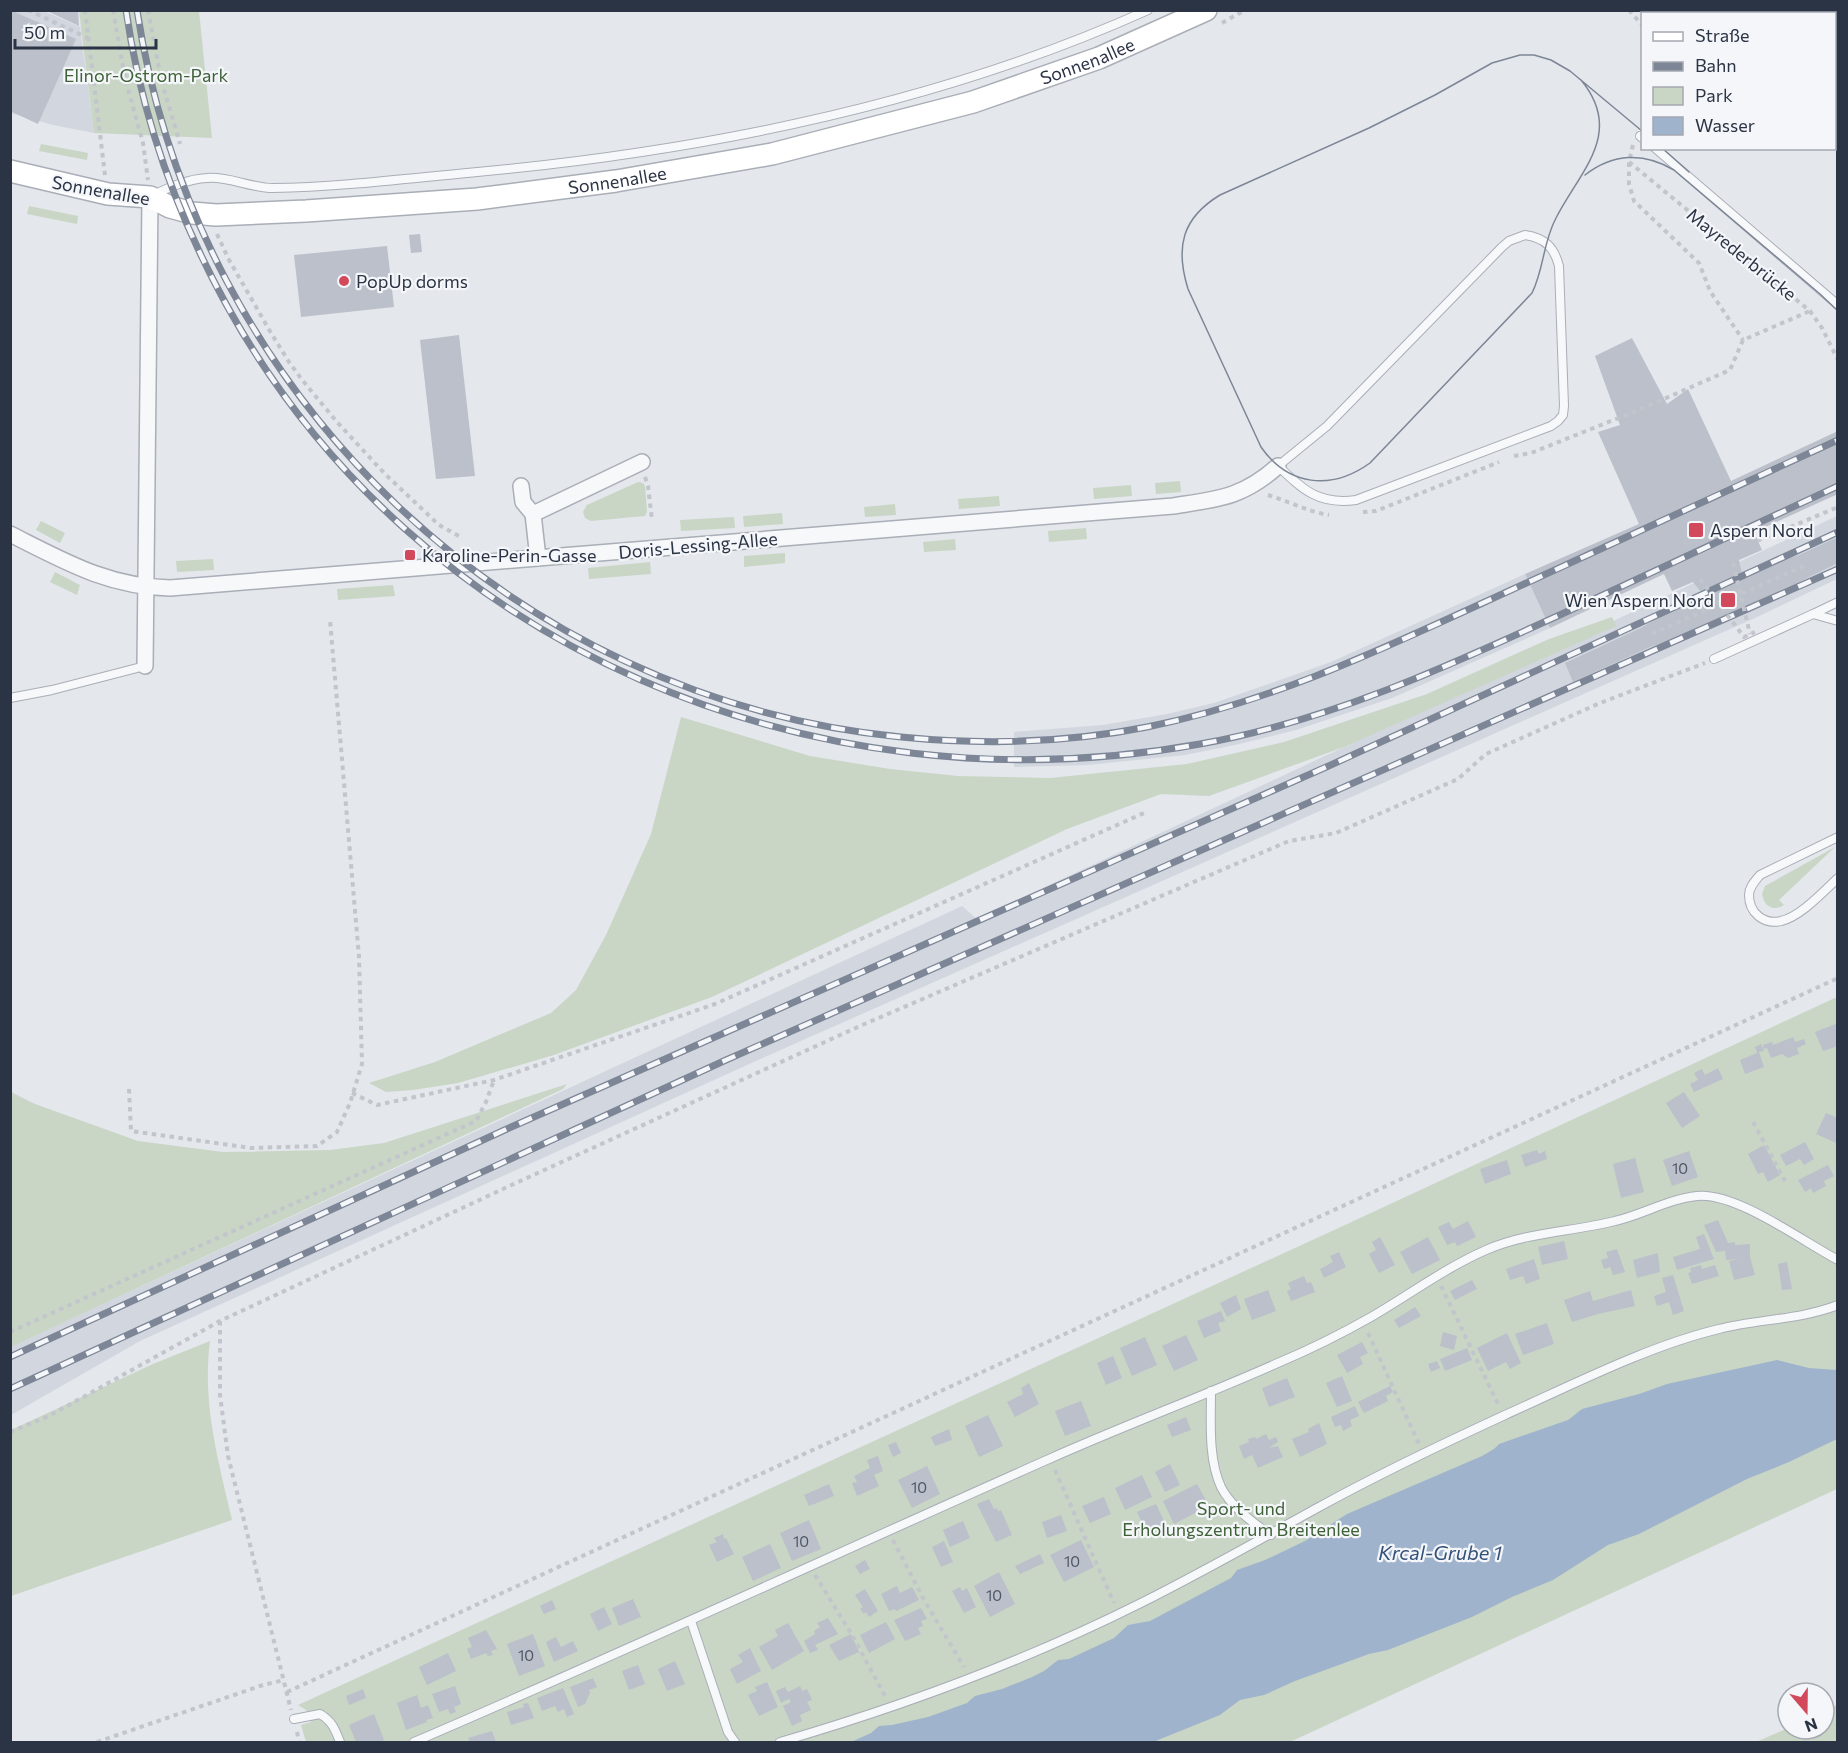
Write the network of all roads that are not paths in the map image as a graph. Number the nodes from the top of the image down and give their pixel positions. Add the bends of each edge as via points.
1 (1148, 10) edge
2 (1206, 10) edge
3 (1657, 150) edge
4 (10, 171) edge
5 (150, 196) junction
6 (1838, 305) edge
7 (1278, 466) junction
8 (643, 469) road end
9 (521, 486) dead end
10 (533, 514) junction
11 (10, 534) edge
12 (538, 558) junction
13 (147, 588) junction
14 (1838, 602) edge
15 (1813, 614) junction
16 (1838, 621) edge
17 (1714, 659) road end
18 (145, 666) joint
19 (10, 698) edge
20 (1838, 837) edge
21 (1838, 878) edge
22 (1838, 1260) edge
23 (1838, 1305) edge
24 (1211, 1391) junction
25 (1271, 1535) junction
26 (691, 1621) junction
27 (294, 1719) dead end
28 (340, 1743) edge
29 (414, 1743) edge
30 (735, 1743) edge
31 (780, 1743) edge

1 - 5 lane via 1094,35 969,78 769,130 562,162 337,185 269,188 208,178 177,184
2 - 5 street, Sonnenallee via 1099,58 1011,89 772,154 616,181 477,199 306,211 192,213
3 - 6 lane
4 - 5 street, Sonnenallee via 108,194
5 - 13 street
7 - 7 lane via 1313,495 1334,501 1356,500 1558,421 1563,415 1564,392 1559,266 1551,247 1542,239 1525,235 1509,241 1327,426
7 - 12 street, Doris-Lessing-Allee via 1228,498 1173,506
8 - 10 street
9 - 10 street via 523,502
10 - 12 street
11 - 13 street, Doris-Lessing-Allee via 82,570
12 - 13 street, Doris-Lessing-Allee
13 - 18 street
14 - 15 lane
15 - 16 lane
15 - 17 lane
18 - 19 lane
20 - 21 lane via 1760,875 1749,894 1751,907 1767,922 1780,921 1794,916
22 - 24 lane via 1720,1198 1678,1200 1610,1223 1506,1242 1436,1277 1362,1322
23 - 25 lane via 1816,1313 1718,1329 1641,1355 1423,1454
24 - 25 lane via 1214,1459 1221,1487 1240,1511
24 - 26 lane via 1050,1458
25 - 31 lane via 1119,1613 972,1679
26 - 29 lane
26 - 30 lane
27 - 28 lane via 320,1714 334,1725

